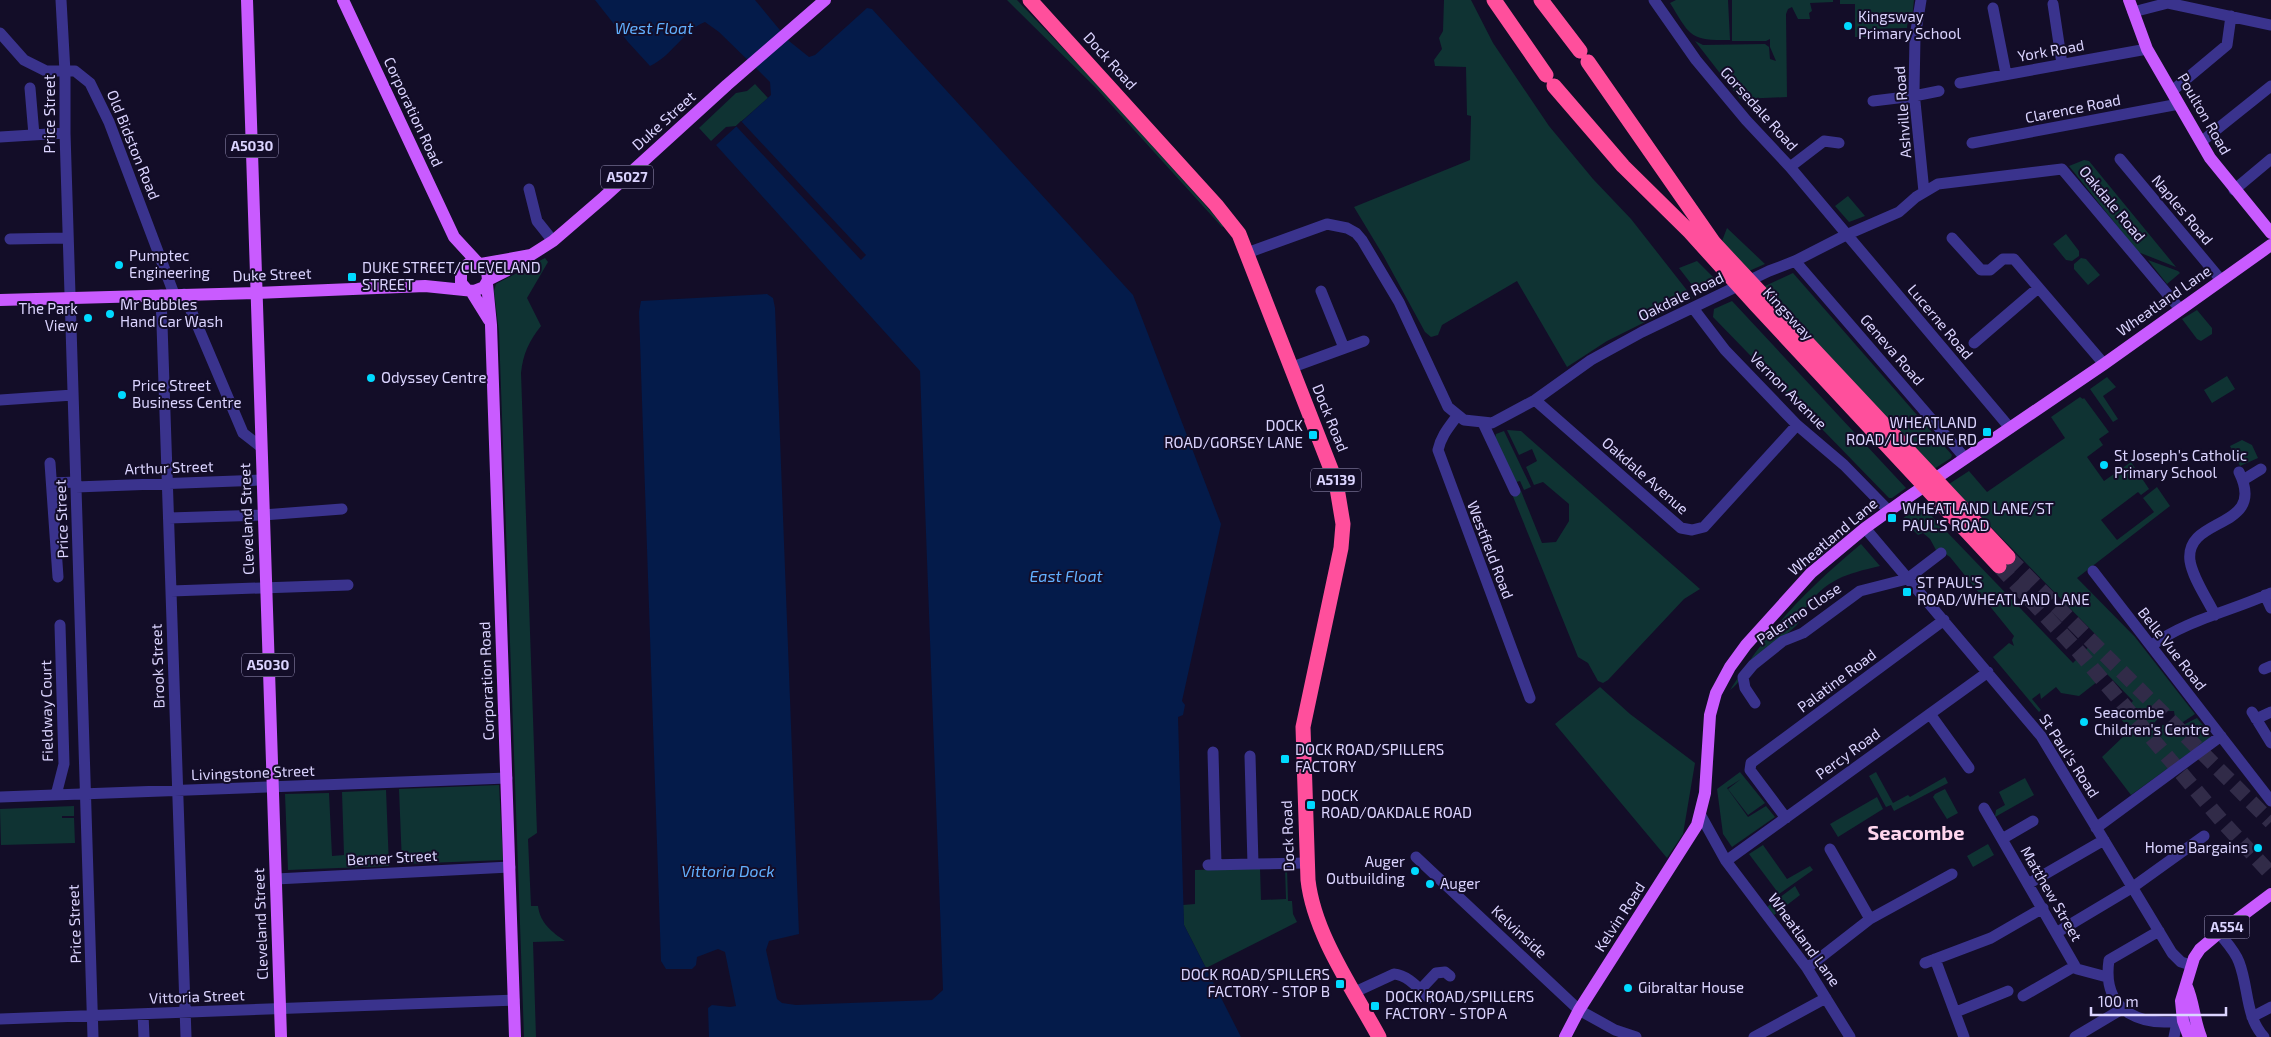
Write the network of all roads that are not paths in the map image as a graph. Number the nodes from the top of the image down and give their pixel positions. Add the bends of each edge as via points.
1 (61, 0) edge
2 (247, 0) edge
3 (343, 0) edge
4 (825, 0) edge
5 (1030, 0) edge
6 (1494, 0) edge
7 (1541, 0) edge
8 (1654, 0) edge
9 (1921, 0) edge
10 (2053, 4) dead end
11 (2131, 6) edge
12 (1994, 8) dead end
13 (2231, 16) junction
14 (2271, 25) edge
15 (0, 33) edge
16 (2148, 49) junction
17 (2062, 64) junction
18 (65, 72) junction
19 (2006, 74) junction
20 (1960, 83) dead end
21 (2271, 86) edge
22 (30, 88) dead end
23 (1939, 91) dead end
24 (2172, 91) junction
25 (1914, 96) junction
26 (1873, 101) dead end
27 (2179, 104) junction
28 (65, 134) junction
29 (34, 135) junction
30 (0, 137) edge
31 (2201, 142) junction
32 (1839, 143) dead end
33 (1972, 143) dead end
34 (2120, 159) dead end
35 (2271, 159) edge
36 (1790, 167) junction
37 (529, 189) dead end
38 (2234, 190) junction
39 (1924, 192) junction
40 (2271, 233) edge
41 (1846, 235) junction
42 (454, 237) junction
43 (10, 238) dead end
44 (68, 238) junction
45 (1952, 238) dead end
46 (553, 241) junction
47 (2271, 245) edge
48 (1247, 253) junction
49 (520, 259) junction
50 (1795, 261) junction
51 (479, 264) junction
52 (460, 272) junction
53 (2221, 280) junction
54 (487, 282) junction
55 (425, 286) junction
56 (2038, 288) junction
57 (469, 291) junction
58 (1321, 291) dead end
59 (256, 293) junction
60 (173, 294) junction
61 (70, 298) junction
62 (0, 300) edge
63 (1693, 308) junction
64 (2180, 309) junction
65 (492, 325) junction
66 (1364, 342) dead end
67 (1974, 343) dead end
68 (1344, 348) junction
69 (2104, 364) junction
70 (1290, 368) junction
71 (73, 395) junction
72 (0, 400) edge
73 (1535, 400) junction
74 (1457, 416) junction
75 (1483, 423) junction
76 (1797, 425) junction
77 (2010, 428) junction
78 (261, 446) junction
79 (1964, 460) junction
80 (50, 462) dead end
81 (2261, 469) dead end
82 (262, 480) junction
83 (52, 483) junction
84 (76, 484) junction
85 (168, 484) junction
86 (1515, 491) dead end
87 (342, 509) dead end
88 (1889, 511) junction
89 (263, 515) junction
90 (169, 518) junction
91 (1865, 528) junction
92 (1941, 553) dead end
93 (2093, 572) dead end
94 (58, 577) dead end
95 (1907, 579) junction
96 (348, 586) dead end
97 (266, 588) junction
98 (171, 591) junction
99 (2268, 594) edge
100 (2271, 608) edge
101 (2214, 614) junction
102 (1944, 620) junction
103 (60, 625) dead end
104 (2151, 646) junction
105 (1988, 672) junction
106 (1530, 698) dead end
107 (1755, 703) dead end
108 (2271, 712) edge
109 (1930, 714) junction
110 (2221, 736) junction
111 (2271, 743) edge
112 (1213, 752) dead end
113 (1250, 756) dead end
114 (1969, 768) dead end
115 (507, 778) junction
116 (272, 787) junction
117 (178, 791) junction
118 (56, 795) junction
119 (86, 795) junction
120 (0, 797) edge
121 (2271, 801) edge
122 (1984, 808) dead end
123 (1700, 814) junction
124 (1786, 818) junction
125 (2033, 821) dead end
126 (2096, 828) junction
127 (2204, 836) dead end
128 (2002, 839) junction
129 (2104, 840) junction
130 (1830, 849) dead end
131 (1416, 857) dead end
132 (1726, 861) junction
133 (1307, 863) junction
134 (1253, 864) junction
135 (510, 867) junction
136 (1952, 874) dead end
137 (276, 879) junction
138 (2028, 884) junction
139 (2133, 887) junction
140 (2271, 894) edge
141 (2042, 908) junction
142 (1870, 919) junction
143 (2159, 931) junction
144 (2056, 933) junction
145 (2219, 933) junction
146 (2075, 966) junction
147 (2191, 966) junction
148 (1807, 968) junction
149 (1450, 976) dead end
150 (2106, 977) junction
151 (1420, 990) junction
152 (2008, 991) dead end
153 (1355, 992) junction
154 (2024, 996) dead end
155 (1429, 998) dead end
156 (1826, 998) junction
157 (514, 1000) junction
158 (2271, 1007) edge
159 (280, 1008) junction
160 (2122, 1009) junction
161 (1579, 1010) junction
162 (185, 1012) junction
163 (1956, 1012) junction
164 (143, 1014) junction
165 (92, 1015) junction
166 (2252, 1017) junction
167 (0, 1019) edge
168 (2185, 1020) junction
169 (93, 1037) edge
170 (144, 1037) edge
171 (186, 1037) edge
172 (281, 1037) edge
173 (515, 1037) edge
174 (1379, 1037) edge
175 (1565, 1037) edge
176 (1636, 1037) edge
177 (1754, 1037) edge
178 (1850, 1037) edge
179 (1964, 1037) edge
180 (2075, 1037) edge
181 (2174, 1037) edge
182 (2189, 1037) edge
183 (2200, 1037) edge
184 (2264, 1037) edge

1 - 18 street, Price Street
2 - 59 main road, Cleveland Street / A5030
3 - 42 main road, Corporation Road
4 - 46 main road, Duke Street / A5027
5 - 48 highway, Dock Road / A5139 via 1216,204 1239,234
6 - 7 highway, Kingsway via 1550,80 1623,166 1690,232 2003,561 1714,243
8 - 36 street, Gorsedale Road via 1696,60
9 - 25 street, Ashville Road via 1915,37
10 - 17 street
11 - 13 street via 2168,3
11 - 16 main road, Poulton Road
12 - 19 street
13 - 14 street
13 - 24 street via 2227,45
15 - 18 street, Old Bidston Road via 24,60 46,71
16 - 17 street, York Road
16 - 24 main road, Poulton Road
17 - 19 street, York Road
18 - 28 street, Price Street
18 - 60 street, Old Bidston Road via 76,71 90,83 109,122
19 - 20 street, York Road
21 - 31 street
22 - 29 street
23 - 25 street
24 - 27 main road, Poulton Road
25 - 26 street
25 - 39 street, Ashville Road
27 - 31 main road, Poulton Road
27 - 33 street, Clarence Road
28 - 29 street
28 - 44 street, Price Street
29 - 30 street
31 - 38 main road, Poulton Road
32 - 36 street via 1824,141
34 - 53 street, Naples Road
35 - 38 street
36 - 41 street, Gorsedale Road
37 - 46 street via 537,221
38 - 40 main road, Poulton Road
39 - 41 street, Oakdale Road via 1898,212
39 - 64 street, Oakdale Road via 1938,184 2062,169
41 - 50 street, Oakdale Road
41 - 77 street, Lucerne Road
42 - 51 main road, Corporation Road
42 - 52 main road, Corporation Road
43 - 44 street
44 - 61 street, Price Street
45 - 56 street via 1981,270 1990,270 2003,258 2014,259
46 - 49 main road, Duke Street / A5027
47 - 53 main road, Wheatland Lane
48 - 70 highway, Dock Road / A5139
48 - 74 street via 1327,224 1356,233 1399,302 1440,393
49 - 51 main road, Duke Street / A5027
49 - 54 main road, Duke Street / A5027
50 - 63 street, Oakdale Road
50 - 79 street, Geneva Road
51 - 52 main road via 468,264
51 - 54 main road via 487,271
52 - 55 main road, Duke Street
52 - 57 main road via 461,283
53 - 64 main road, Wheatland Lane
54 - 57 main road via 481,290
54 - 65 main road, Corporation Road
55 - 57 main road, Duke Street
55 - 59 main road, Duke Street
56 - 67 street
56 - 69 street
57 - 65 main road, Corporation Road
58 - 68 street
59 - 60 main road, Duke Street
59 - 78 main road, Cleveland Street / A5030
60 - 61 main road, Duke Street
60 - 78 street, Old Bidston Road via 243,433
60 - 85 street, Brook Street
61 - 62 main road, Duke Street
61 - 71 street, Price Street
63 - 73 street, Oakdale Road via 1591,360
63 - 76 street, Vernon Avenue via 1725,350
64 - 69 main road, Wheatland Lane
65 - 115 main road, Corporation Road
66 - 68 street
68 - 70 street
69 - 77 main road, Wheatland Lane
70 - 133 highway, Dock Road / A5139 via 1336,482 1343,524 1341,548 1303,727
71 - 72 street
71 - 84 street, Price Street
73 - 75 street, Oakdale Road via 1501,420
73 - 76 street, Oakdale Avenue via 1681,528 1692,530 1704,527
74 - 75 street, Oakdale Road
74 - 106 street, Westfield Road via 1445,431 1438,450
75 - 86 street
76 - 88 street, Vernon Avenue via 1844,464
77 - 79 main road, Wheatland Lane
78 - 82 main road, Cleveland Street / A5030
79 - 88 main road, Wheatland Lane
80 - 83 street
81 - 101 street via 2241,476 2245,493 2239,512 2201,534 2191,550 2192,568
82 - 85 street, Arthur Street
82 - 89 main road, Cleveland Street / A5030
83 - 84 street
83 - 94 street
84 - 85 street, Arthur Street
84 - 119 street, Price Street
85 - 90 street, Brook Street
87 - 89 street
88 - 91 main road, Wheatland Lane
89 - 90 street
89 - 97 main road, Cleveland Street / A5030
90 - 98 street, Brook Street
91 - 95 street, St Paul's Road
91 - 123 main road, Wheatland Lane via 1811,573 1769,617 1730,667 1716,692 1710,715 1705,793
92 - 95 street
93 - 104 street, Belle Vue Road
95 - 102 street, St Paul's Road
95 - 107 street, Palermo Close via 1860,591 1753,665 1743,677 1744,688
96 - 97 street
97 - 98 street
97 - 116 main road, Cleveland Street / A5030
98 - 117 street, Brook Street
99 - 100 street
99 - 101 street
101 - 104 street
102 - 105 street, St Paul's Road
102 - 124 street, Palatine Road via 1751,763 1749,767
103 - 118 street, Fieldway Court via 64,764
104 - 110 street, Belle Vue Road
105 - 109 street, Percy Road
105 - 126 street, St Paul's Road via 2041,736
108 - 111 street via 2254,716
109 - 114 street
109 - 124 street, Percy Road
110 - 121 street, Belle Vue Road
110 - 126 street
112 - 134 street via 1212,864
113 - 134 street
115 - 116 street, Livingstone Street
115 - 135 main road, Corporation Road
116 - 117 street, Livingstone Street
116 - 137 main road, Cleveland Street / A5030
117 - 119 street, Livingstone Street
117 - 162 street, Brook Street
118 - 119 street, Livingstone Street
118 - 120 street, Livingstone Street
119 - 165 street, Price Street
122 - 128 street, Matthew Street
123 - 132 street, Wheatland Lane
123 - 161 main road, Kelvin Road via 1674,864
124 - 132 street, Percy Road
125 - 128 street
126 - 129 street, St Paul's Road
127 - 139 street
128 - 138 street, Matthew Street
129 - 138 street
129 - 139 street, St Paul's Road
130 - 142 street
131 - 161 street, Kelvinside
132 - 148 street, Wheatland Lane
133 - 134 street
133 - 153 highway, Dock Road / A5139 via 1310,902 1323,935
135 - 137 street, Berner Street
135 - 157 main road, Corporation Road
136 - 142 street
137 - 159 main road, Cleveland Street / A5030
138 - 141 street, Matthew Street
139 - 143 street, St Paul's Road
139 - 144 street
140 - 145 main road, A554
141 - 144 street, Matthew Street
141 - 163 street via 1991,938 1930,961
142 - 148 street
143 - 147 street, St Paul's Road via 2178,959
143 - 150 street via 2109,960
144 - 146 street, Matthew Street
145 - 147 main road, A554 via 2200,950
145 - 166 street via 2240,963
146 - 150 street, Matthew Street
146 - 154 street
147 - 168 main road, A554 via 2181,1001
148 - 156 street, Wheatland Lane
149 - 151 street via 1445,972 1436,973
150 - 160 street via 2110,993
151 - 153 street via 1400,974 1394,974
151 - 155 street
152 - 163 street
153 - 174 highway, Dock Road / A5139
156 - 177 street
156 - 178 street, Wheatland Lane
157 - 159 street, Vittoria Street
157 - 173 main road, Corporation Road
158 - 166 street
159 - 162 street, Vittoria Street
159 - 172 main road, Cleveland Street / A5030
160 - 168 street via 2140,1019
160 - 180 street
161 - 175 main road, Kelvin Road
161 - 176 street, Kelvinside via 1615,1030
162 - 164 street, Vittoria Street
162 - 171 street, Brook Street
163 - 179 street
164 - 165 street, Vittoria Street
164 - 170 street
165 - 167 street, Vittoria Street
165 - 169 street, Price Street
166 - 184 street
168 - 181 street
168 - 182 main road, A554
168 - 183 main road, A554

